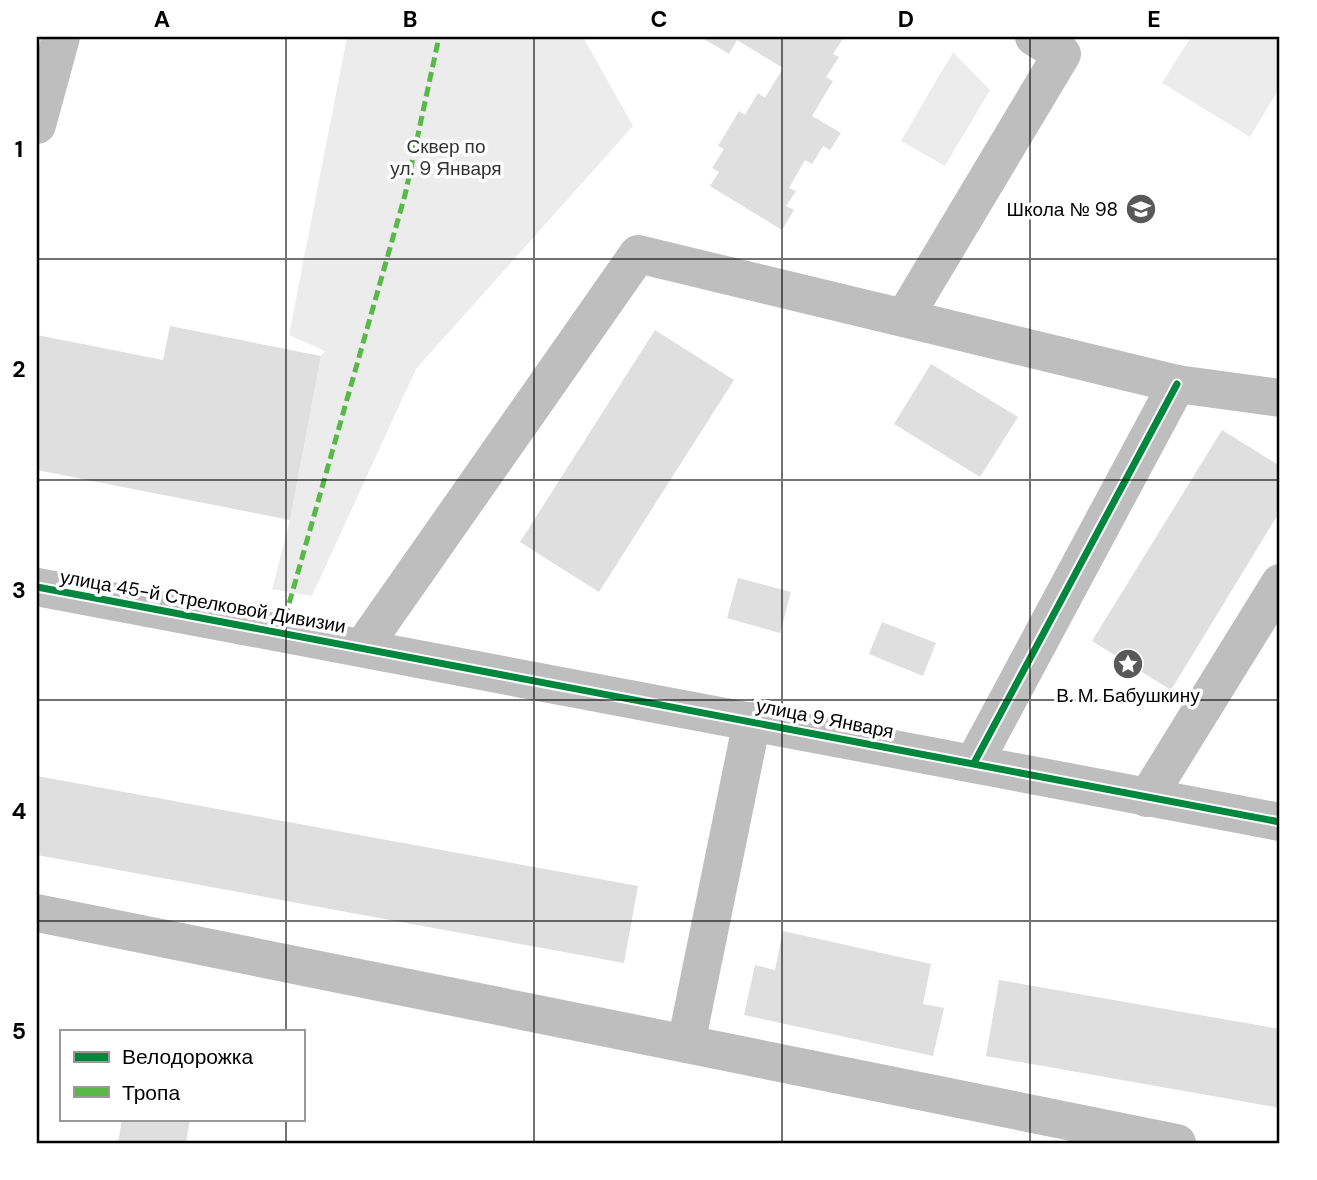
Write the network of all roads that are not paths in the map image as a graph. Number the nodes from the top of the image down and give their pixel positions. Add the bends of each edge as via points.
1 (61, 37) edge
2 (1034, 37) edge
3 (37, 125) edge
4 (905, 318) junction
5 (1177, 384) junction
6 (1280, 398) edge
7 (1280, 583) edge
8 (37, 587) edge
9 (363, 647) junction
10 (752, 721) junction
11 (974, 763) junction
12 (1147, 798) junction
13 (1280, 822) edge
14 (37, 913) edge
15 (687, 1044) junction
16 (1177, 1143) edge

1 - 3 street
2 - 4 street via 1062,54
4 - 5 street
4 - 9 street via 638,254
5 - 6 street
5 - 11 street
7 - 12 street
8 - 9 street, улица 45-й Стрелковой Дивизии
9 - 10 street, улица 9 Января
10 - 11 street, улица 9 Января
10 - 15 street
11 - 12 street, улица 9 Января
12 - 13 street, улица 9 Января
14 - 15 street
15 - 16 street

